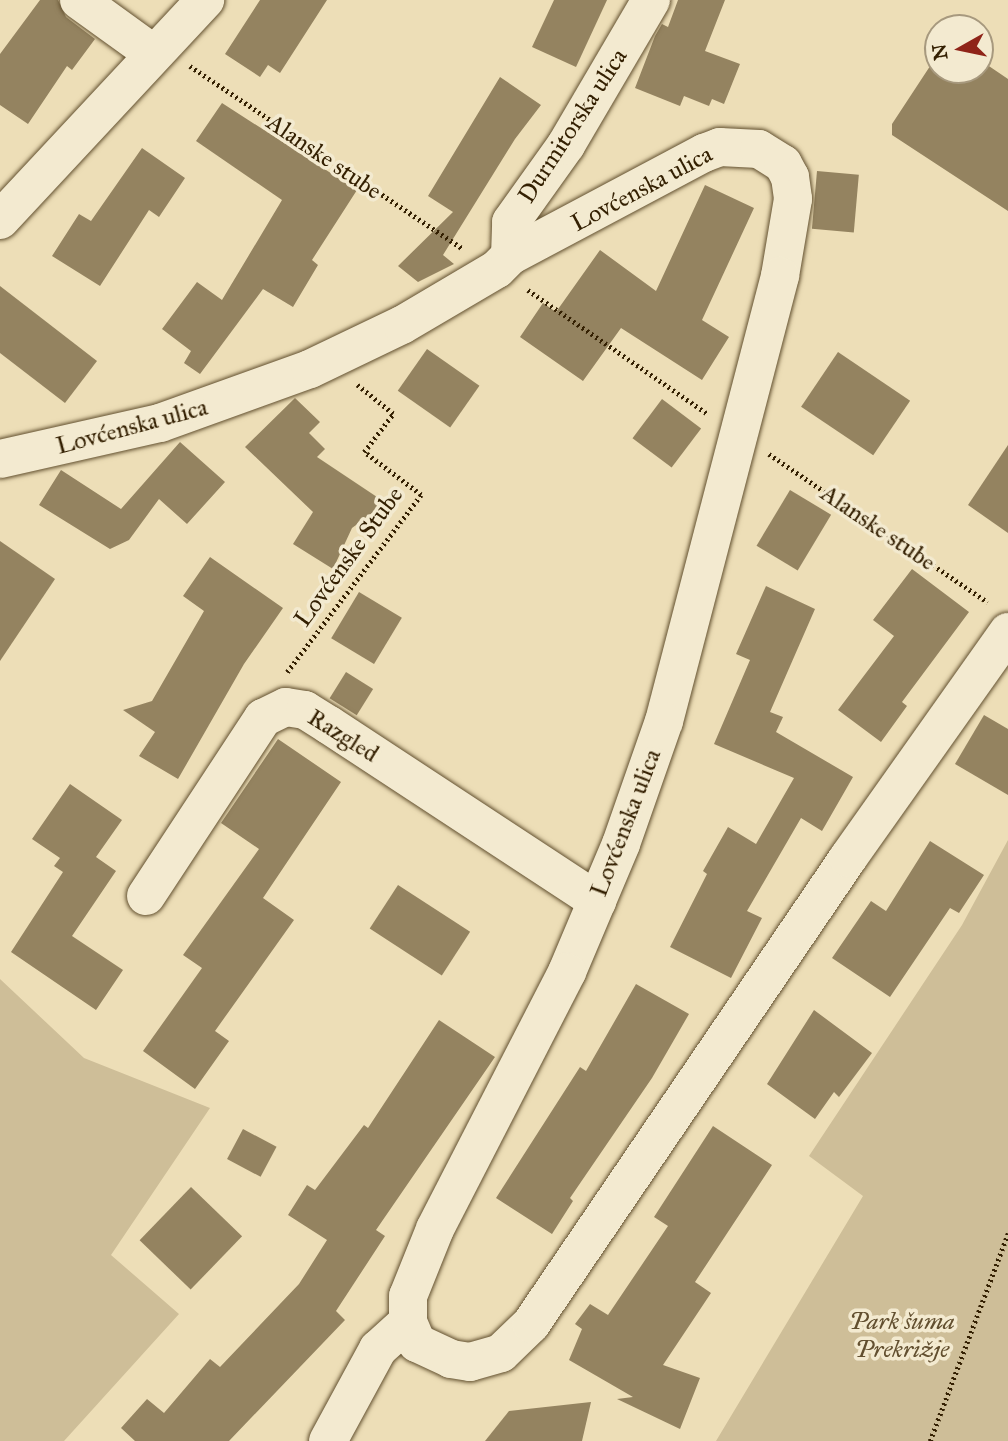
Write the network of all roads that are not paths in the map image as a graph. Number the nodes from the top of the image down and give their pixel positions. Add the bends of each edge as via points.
1 (79, 0) edge
2 (205, 0) edge
3 (651, 0) edge
4 (168, 57) junction
5 (0, 220) edge
6 (517, 272) junction
7 (0, 459) edge
8 (1000, 619) edge
9 (146, 895) dead end
10 (597, 901) junction
11 (408, 1322) junction
12 (328, 1441) edge

1 - 4 street
2 - 4 street
3 - 6 street, Durmitorska ulica via 566,145 511,222
4 - 5 street
6 - 7 street, Lovćenska ulica via 450,299 327,361 160,423
6 - 10 street, Lovćenska ulica via 720,147 759,149 783,164 790,177 793,200 780,276 722,511 664,721
8 - 11 street via 848,858 575,1264 516,1342 484,1359 452,1359 417,1343
9 - 10 street, Razgled via 258,724 286,707 317,717
10 - 11 street, Lovćenska ulica via 535,1039 415,1272 408,1296
11 - 12 street via 378,1349

